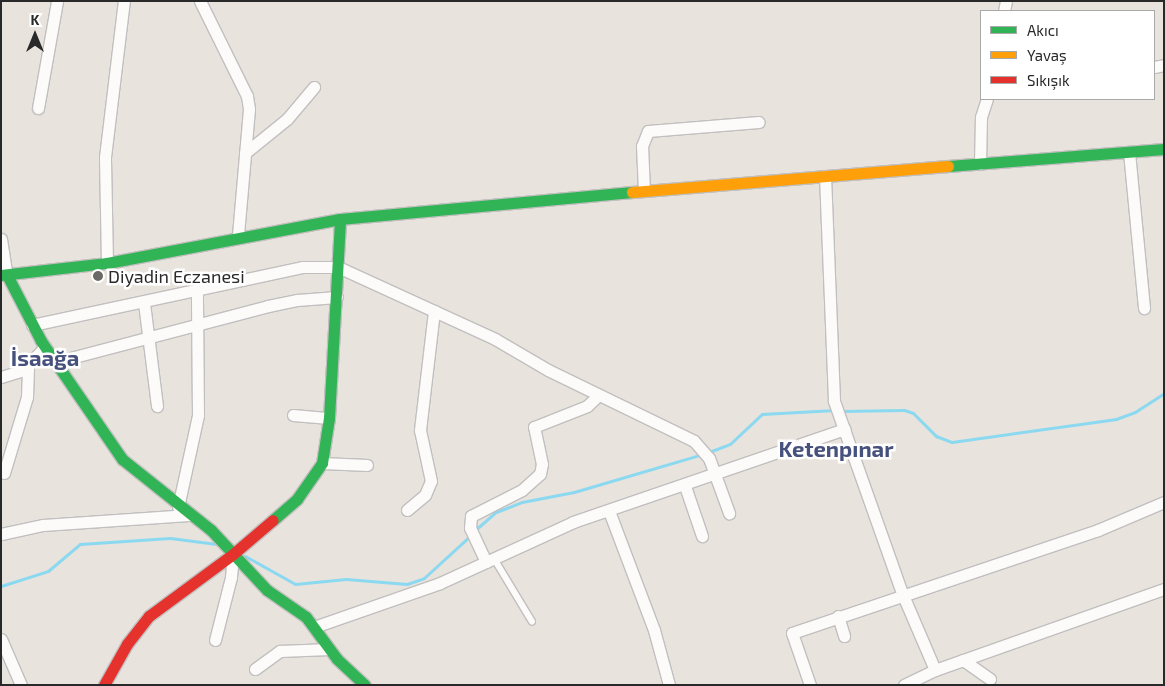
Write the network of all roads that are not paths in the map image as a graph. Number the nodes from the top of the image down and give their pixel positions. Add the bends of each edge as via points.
1 (57, 1) edge
2 (124, 1) edge
3 (200, 1) edge
4 (314, 87) dead end
5 (987, 100) edge
6 (38, 108) dead end
7 (759, 122) dead end
8 (1164, 150) edge
9 (1129, 152) junction
10 (245, 153) junction
11 (980, 164) junction
12 (825, 176) junction
13 (644, 191) junction
14 (340, 219) junction
15 (238, 235) junction
16 (1, 239) edge
17 (2, 244) edge
18 (108, 262) junction
19 (338, 267) junction
20 (4, 275) edge
21 (197, 291) junction
22 (336, 297) junction
23 (144, 302) junction
24 (1144, 308) dead end
25 (434, 311) junction
26 (32, 325) junction
27 (199, 325) junction
28 (150, 337) junction
29 (46, 347) junction
30 (56, 362) junction
31 (28, 369) junction
32 (1, 377) edge
33 (600, 395) junction
34 (157, 406) dead end
35 (293, 415) dead end
36 (329, 418) junction
37 (845, 429) junction
38 (322, 463) junction
39 (366, 465) dead end
40 (4, 474) dead end
41 (714, 474) junction
42 (685, 486) junction
43 (1164, 502) edge
44 (178, 507) junction
45 (407, 510) dead end
46 (609, 510) junction
47 (729, 512) dead end
48 (189, 516) junction
49 (1, 534) edge
50 (702, 536) dead end
51 (233, 554) junction
52 (490, 560) junction
53 (1164, 590) edge
54 (902, 593) junction
55 (838, 616) junction
56 (532, 621) dead end
57 (314, 627) junction
58 (844, 636) dead end
59 (1, 639) edge
60 (215, 640) dead end
61 (329, 649) junction
62 (963, 660) junction
63 (255, 668) dead end
64 (935, 670) junction
65 (990, 679) dead end
66 (21, 685) edge
67 (104, 685) edge
68 (365, 685) edge
69 (669, 685) edge
70 (810, 685) edge
71 (904, 685) edge

1 - 6 street
2 - 18 street via 105,157
3 - 10 street via 247,96
4 - 10 street via 287,119
5 - 11 street via 981,117
7 - 13 street via 648,131 642,146
8 - 9 street
9 - 11 street
9 - 24 street
10 - 15 street
11 - 12 street
12 - 13 street
12 - 37 street via 834,401
13 - 14 street
14 - 15 street
14 - 19 street
15 - 18 street
16 - 17 street
17 - 20 street
18 - 20 street
19 - 21 street via 302,267
19 - 22 street
19 - 25 street
20 - 26 street
21 - 23 street
21 - 27 street
22 - 27 street via 297,300
22 - 36 street
23 - 26 street
23 - 28 street
25 - 33 street via 495,339
25 - 45 street via 420,430 431,481 425,495
26 - 29 street
27 - 28 street
27 - 44 street via 198,415
28 - 30 street
28 - 34 street
29 - 30 street
29 - 31 street via 30,360
30 - 44 street via 122,459
31 - 32 street
31 - 40 street via 27,397
33 - 41 street via 700,446
33 - 52 street via 587,406 534,427 542,464 540,474 522,490 471,516 470,528
35 - 36 street
36 - 38 street
37 - 41 street
37 - 54 street
38 - 39 street
38 - 51 street via 297,499
41 - 42 street
41 - 47 street
42 - 46 street
42 - 50 street
43 - 54 street via 1098,530
44 - 48 street
46 - 52 street via 573,522
46 - 69 street via 654,630
48 - 49 street via 43,525
48 - 51 street via 211,530
51 - 57 street via 267,590
51 - 60 street via 231,577
51 - 67 street via 149,616 127,644
52 - 56 lane
52 - 57 street via 440,583
53 - 62 street
54 - 55 street
54 - 64 street
55 - 58 street
55 - 70 street via 792,633
57 - 61 street
59 - 66 street
61 - 63 street via 280,651
61 - 68 street
62 - 64 street
62 - 65 street
64 - 71 street

